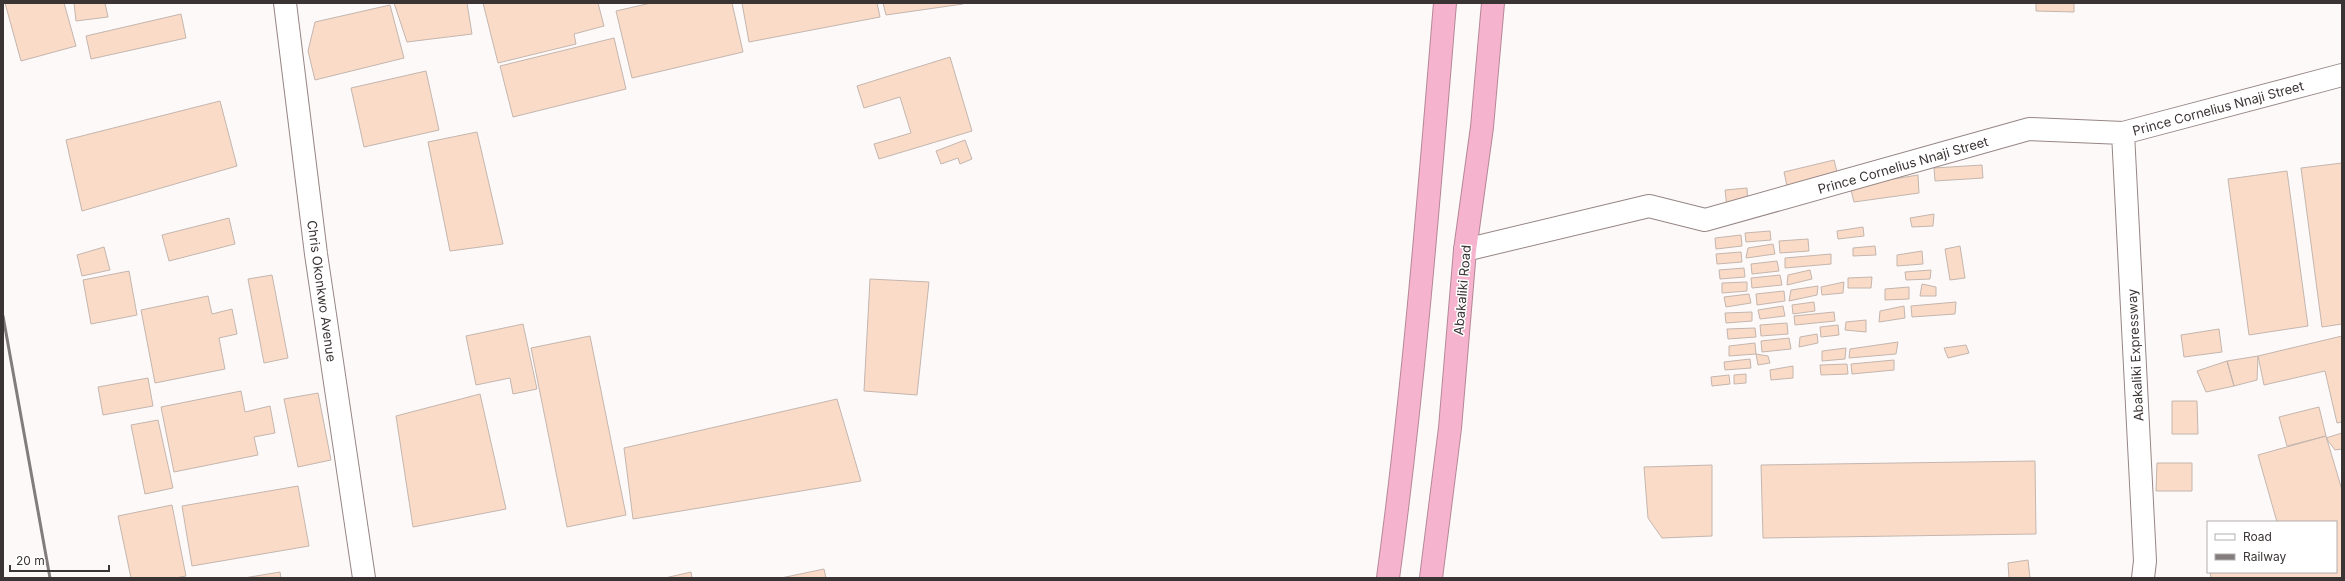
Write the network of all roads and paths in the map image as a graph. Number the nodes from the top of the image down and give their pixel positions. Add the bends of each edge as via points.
1 (285, 3) edge
2 (1445, 3) edge
3 (1493, 3) edge
4 (2342, 75) edge
5 (2122, 133) junction
6 (1466, 250) junction
7 (364, 578) edge
8 (1388, 578) edge
9 (1431, 578) edge
10 (2143, 578) edge

1 - 7 street, Chris Okonkwo Avenue via 316,254
2 - 8 highway via 1424,257
3 - 6 highway, Abakaliki Road via 1482,127
4 - 5 street, Prince Cornelius Nnaji Street
5 - 6 street, Prince Cornelius Nnaji Street via 2030,129 1705,220 1649,206
5 - 10 street, Abakaliki Expressway via 2144,538
6 - 9 highway, Abakaliki Road via 1450,428

